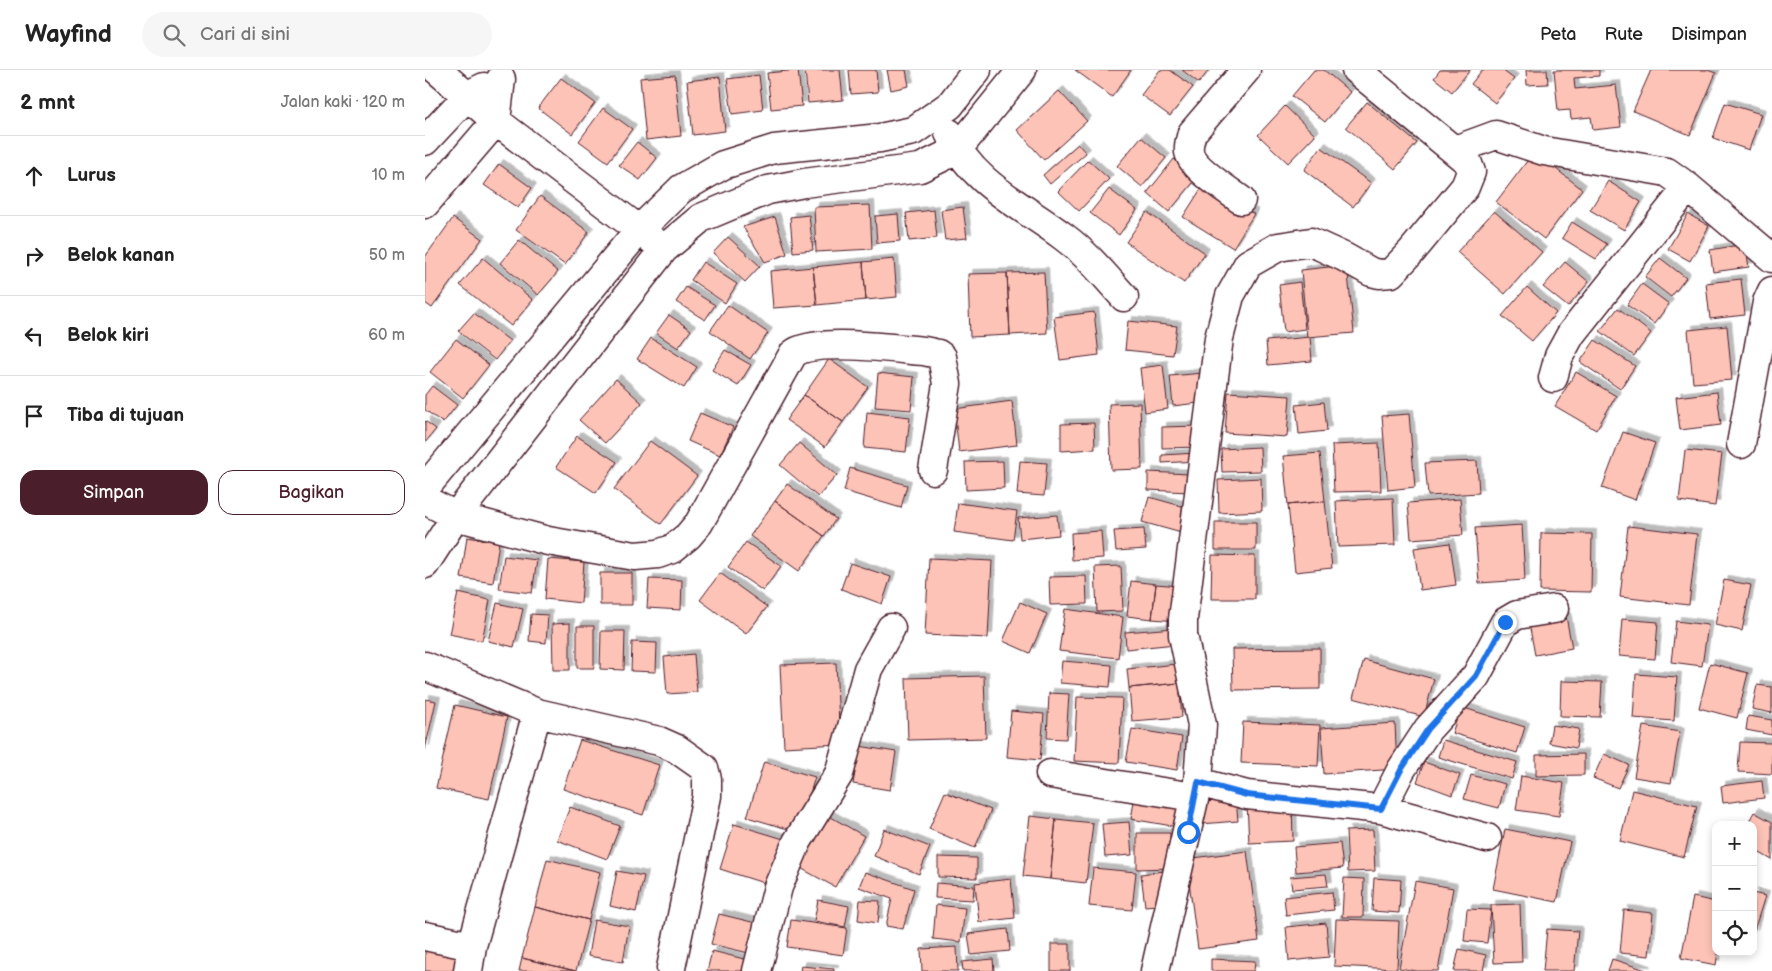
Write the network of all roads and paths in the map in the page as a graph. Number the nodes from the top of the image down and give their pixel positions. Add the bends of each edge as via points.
1 (437, 70) edge
2 (977, 70) edge
3 (1022, 70) edge
4 (1245, 70) edge
5 (1356, 70) edge
6 (505, 75) edge
7 (468, 95) junction
8 (939, 113) junction
9 (496, 121) junction
10 (425, 141) edge
11 (957, 150) junction
12 (1455, 150) junction
13 (1688, 187) junction
14 (1241, 200) dead end
15 (425, 204) edge
16 (639, 230) junction
17 (664, 249) junction
18 (1772, 258) edge
19 (1772, 291) edge
20 (1124, 297) dead end
21 (1553, 378) dead end
22 (1741, 444) dead end
23 (933, 470) dead end
24 (425, 488) edge
25 (425, 500) edge
26 (456, 516) junction
27 (425, 564) edge
28 (1554, 609) dead end
29 (891, 628) dead end
30 (425, 666) edge
31 (537, 713) junction
32 (1050, 774) dead end
33 (1196, 790) junction
34 (1381, 809) junction
35 (1487, 838) dead end
36 (425, 936) edge
37 (470, 959) edge
38 (671, 968) dead end
39 (757, 971) edge
40 (1155, 971) edge

1 - 7 street
2 - 8 street via 950,105
3 - 11 street
4 - 14 street via 1192,133 1188,143 1189,154 1197,166
5 - 12 street
6 - 7 street
6 - 9 street
7 - 9 street
7 - 10 street
8 - 11 street
8 - 16 street via 913,131 880,138 774,149 723,165 681,190
9 - 15 street
9 - 16 street
11 - 17 street via 920,168 768,190 701,218
11 - 20 street via 987,184 1080,250
12 - 13 street via 1496,135 1545,151 1667,172
12 - 33 street via 1470,167 1465,187 1391,273 1371,272 1311,242 1278,247 1248,264 1230,296 1219,338 1183,619 1183,635 1201,724
13 - 18 street
13 - 21 street via 1571,334 1559,356
16 - 17 street
16 - 24 street
17 - 26 street
19 - 22 street via 1767,302
23 - 26 street via 947,384 942,357 924,351 820,345 800,348 793,354 699,523 672,549 635,556 548,541
25 - 26 street
26 - 27 street
28 - 34 street via 1517,615 1505,622 1476,676 1428,729 1401,770
29 - 39 street via 868,669 839,774 797,842 778,887
30 - 31 street
31 - 37 street
31 - 38 street via 659,740 704,768 707,796
32 - 33 street
33 - 34 street
33 - 40 street
34 - 35 street
36 - 37 street

